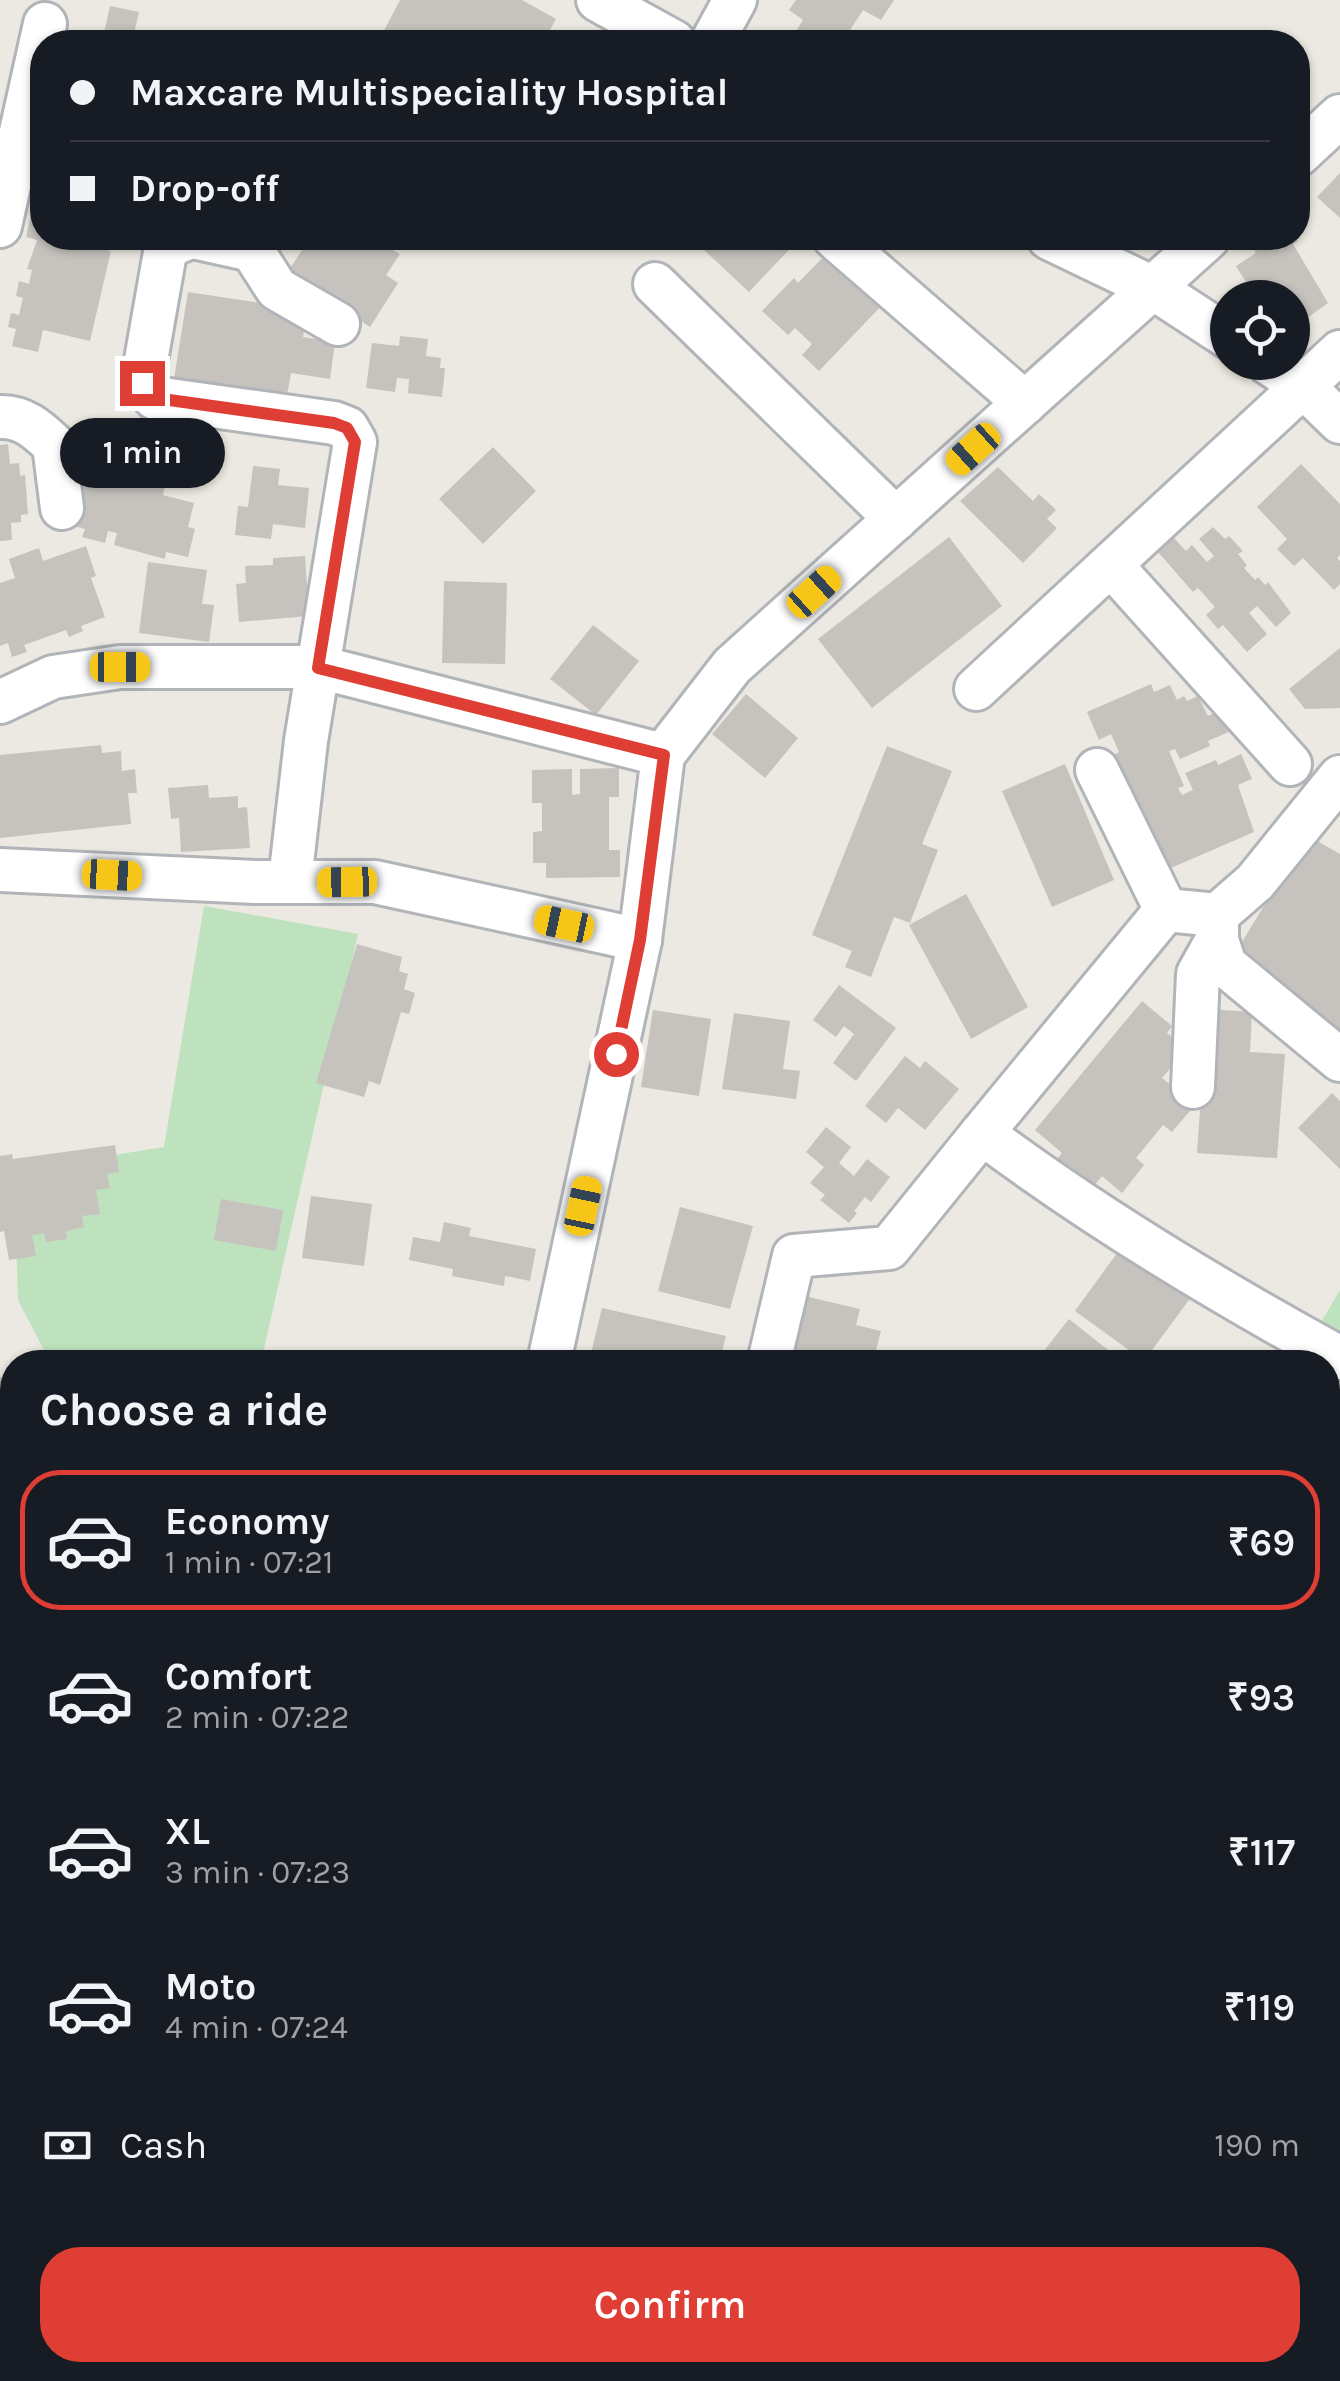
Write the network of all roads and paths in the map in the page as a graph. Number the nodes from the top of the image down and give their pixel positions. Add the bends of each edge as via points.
1 (598, 0) edge
2 (735, 0) edge
3 (45, 24) dead end
4 (44, 30) edge
5 (652, 30) edge
6 (719, 30) edge
7 (30, 91) edge
8 (1340, 116) edge
9 (1310, 144) edge
10 (0, 226) edge
11 (165, 250) edge
12 (252, 250) edge
13 (849, 250) edge
14 (1073, 250) edge
15 (1195, 250) edge
16 (655, 284) dead end
17 (1153, 288) junction
18 (338, 324) dead end
19 (1210, 325) edge
20 (1340, 352) edge
21 (1294, 380) edge
22 (1303, 386) junction
23 (1025, 403) junction
24 (0, 417) edge
25 (1340, 422) edge
26 (62, 508) dead end
27 (896, 519) junction
28 (1111, 564) junction
29 (318, 668) junction
30 (976, 690) dead end
31 (0, 702) edge
32 (664, 755) junction
33 (1290, 764) dead end
34 (1096, 770) dead end
35 (1340, 778) edge
36 (0, 870) edge
37 (292, 882) junction
38 (1166, 910) junction
39 (1217, 927) junction
40 (640, 940) junction
41 (1340, 1060) edge
42 (1193, 1087) dead end
43 (982, 1133) junction
44 (552, 1350) edge
45 (772, 1350) edge
46 (1327, 1350) edge

1 - 5 street
2 - 6 street
3 - 4 street
7 - 10 street
8 - 9 street
11 - 29 street via 142,383 155,398 334,423 347,428 355,442
12 - 18 street via 277,289
13 - 23 street
14 - 17 street
15 - 17 street
16 - 27 street
17 - 19 street
17 - 23 street
20 - 22 street
21 - 22 street
22 - 25 street
22 - 28 street
23 - 27 street
24 - 26 street via 14,416 54,445
27 - 32 street via 732,666
28 - 30 street
28 - 33 street
29 - 31 street via 120,667 53,677
29 - 32 street
29 - 37 street
32 - 40 street
34 - 38 street
35 - 39 street
36 - 37 street
37 - 40 street via 375,882
38 - 39 street
38 - 43 street
39 - 41 street via 1225,965
39 - 42 street via 1198,974
40 - 44 street
43 - 45 street via 889,1248 794,1256
43 - 46 street

